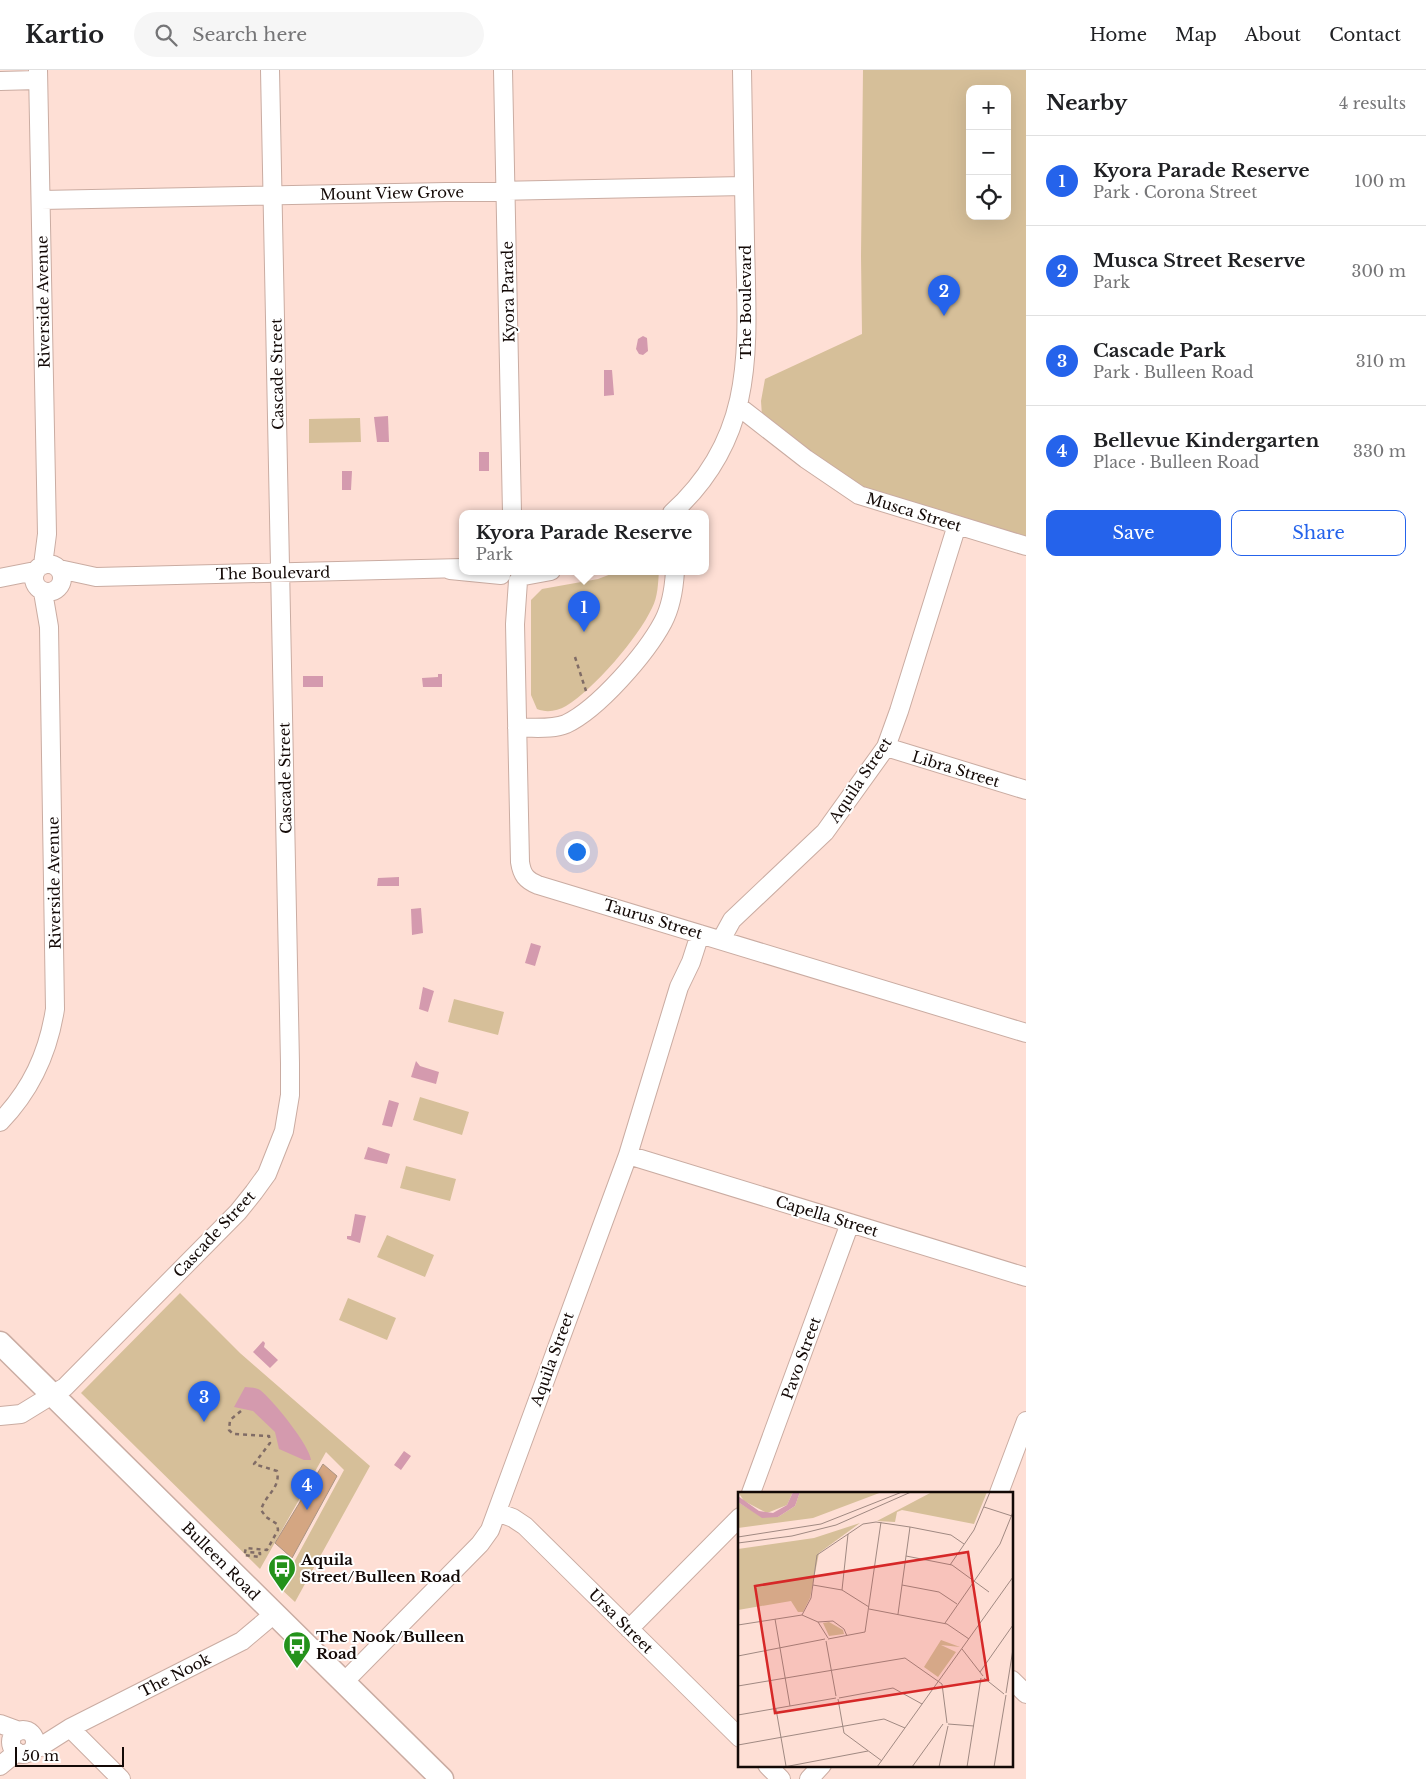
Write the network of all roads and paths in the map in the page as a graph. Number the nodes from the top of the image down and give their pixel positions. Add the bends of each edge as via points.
1 (270, 70) edge
2 (503, 70) edge
3 (742, 70) edge
4 (38, 75) edge
5 (0, 81) edge
6 (744, 186) junction
7 (506, 190) junction
8 (273, 196) junction
9 (41, 200) junction
10 (738, 406) junction
11 (512, 510) edge
12 (675, 510) edge
13 (957, 525) junction
14 (1026, 546) edge
15 (456, 569) edge
16 (281, 574) junction
17 (674, 575) edge
18 (513, 576) edge
19 (48, 578) junction
20 (0, 579) edge
21 (575, 657) dead end
22 (586, 691) dead end
23 (517, 728) junction
24 (886, 748) junction
25 (1026, 790) edge
26 (696, 932) junction
27 (721, 940) junction
28 (1026, 1033) edge
29 (0, 1122) edge
30 (628, 1155) junction
31 (850, 1223) junction
32 (1026, 1277) edge
33 (0, 1343) edge
34 (51, 1394) junction
35 (241, 1411) dead end
36 (0, 1416) edge
37 (1026, 1421) edge
38 (751, 1492) edge
39 (999, 1492) edge
40 (497, 1512) junction
41 (738, 1519) edge
42 (246, 1548) junction
43 (238, 1550) dead end
44 (243, 1555) dead end
45 (274, 1614) junction
46 (629, 1629) junction
47 (344, 1682) junction
48 (1014, 1682) edge
49 (1026, 1694) edge
50 (0, 1724) edge
51 (70, 1728) junction
52 (738, 1736) edge
53 (18, 1741) edge
54 (0, 1760) edge
55 (0, 1766) edge
56 (768, 1766) edge
57 (821, 1766) edge
58 (121, 1779) edge
59 (442, 1779) edge
60 (781, 1779) edge
61 (809, 1779) edge

1 - 8 street, Cascade Street
2 - 7 street, Kyora Parade
3 - 6 street, The Boulevard
4 - 5 street
4 - 9 street, Riverside Avenue
6 - 7 street, Mount View Grove
6 - 10 street, The Boulevard via 747,361
7 - 8 street, Mount View Grove
7 - 11 street, Kyora Parade
8 - 9 street, Mount View Grove
8 - 16 street, Cascade Street
9 - 19 street, Riverside Avenue
10 - 12 street, The Boulevard via 711,467
10 - 13 street, Musca Street via 849,490 871,500
13 - 14 street, Musca Street
13 - 24 street, Aquila Street
15 - 16 street, The Boulevard
16 - 19 street, The Boulevard
16 - 34 street, Cascade Street via 290,1062 290,1095 284,1131 267,1174 238,1212 69,1383
17 - 23 street via 663,622 619,680 565,724
18 - 23 street, Taurus Street
19 - 20 street, The Boulevard
19 - 29 street, Riverside Avenue via 55,1009 46,1051 37,1073
21 - 22 path
23 - 26 street, Taurus Street via 523,875 538,884
24 - 25 street, Libra Street
24 - 27 street, Aquila Street via 825,832 732,920
26 - 27 street, Taurus Street
26 - 30 street, Aquila Street
27 - 28 street, Taurus Street
30 - 31 street, Capella Street
30 - 40 street, Aquila Street
31 - 32 street, Capella Street
31 - 38 street, Pavo Street
33 - 34 main road, Bulleen Road
34 - 36 street, Cascade Street via 21,1414
34 - 45 main road, Bulleen Road
35 - 42 path via 230,1420 229,1430 233,1434 269,1436 270,1443 254,1464 277,1471 279,1479 261,1510 277,1524 278,1530 267,1550
37 - 39 street
40 - 46 street, Ursa Street via 519,1520
40 - 47 street, Aquila Street via 480,1544
41 - 46 street
42 - 43 path
42 - 44 path via 245,1552 260,1553 260,1557
45 - 47 main road, Bulleen Road
45 - 51 street, The Nook via 242,1641
46 - 52 street, Ursa Street
47 - 59 main road, Bulleen Road
48 - 49 street
50 - 53 street
51 - 53 street, The Nook
51 - 58 street
53 - 54 street
53 - 55 street
56 - 60 street
57 - 61 street

